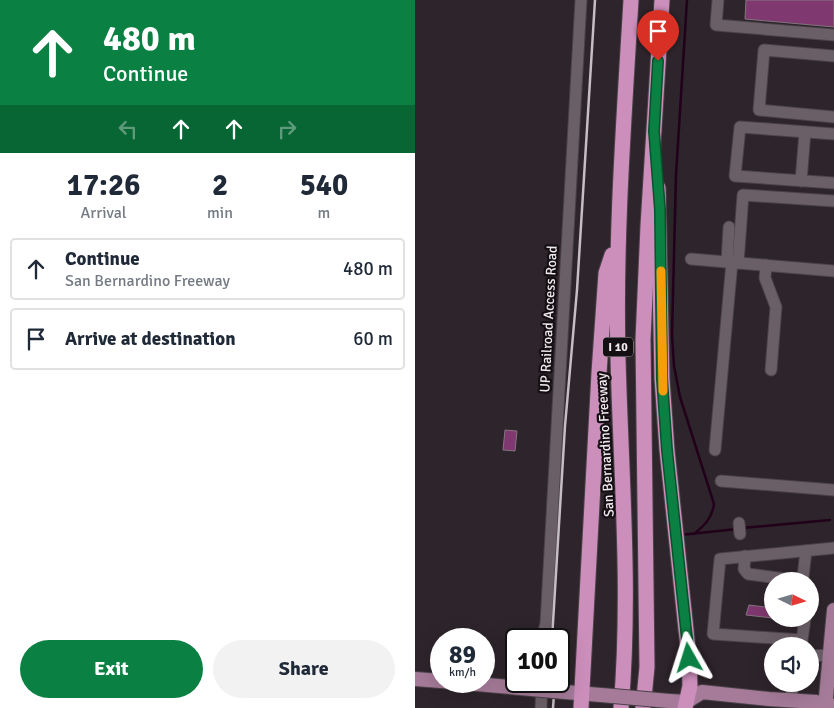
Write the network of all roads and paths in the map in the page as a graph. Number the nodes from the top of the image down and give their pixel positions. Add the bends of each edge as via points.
1 (581, 0) edge
2 (631, 0) edge
3 (662, 0) edge
4 (718, 0) edge
5 (834, 35) edge
6 (834, 56) edge
7 (834, 117) edge
8 (654, 131) junction
9 (805, 132) junction
10 (834, 134) edge
11 (801, 181) junction
12 (834, 183) edge
13 (834, 202) edge
14 (729, 227) dead end
15 (617, 239) junction
16 (691, 259) dead end
17 (732, 262) junction
18 (766, 265) junction
19 (834, 271) edge
20 (771, 370) dead end
21 (715, 450) dead end
22 (721, 481) dead end
23 (834, 490) edge
24 (834, 548) edge
25 (809, 550) junction
26 (743, 556) junction
27 (810, 572) edge
28 (834, 610) edge
29 (545, 628) edge
30 (804, 628) edge
31 (819, 656) edge
32 (829, 656) junction
33 (415, 679) edge
34 (430, 680) edge
35 (495, 686) edge
36 (792, 692) edge
37 (542, 693) edge
38 (586, 699) edge
39 (791, 699) junction
40 (687, 706) edge
41 (828, 706) edge
42 (541, 708) edge
43 (621, 708) edge
44 (643, 708) edge

1 - 29 street, UP Railroad Access Road
2 - 15 highway, San Bernardino Freeway / I 10
3 - 8 highway, I 10
4 - 5 street via 716,25
6 - 7 street via 764,50 759,110
8 - 40 highway via 660,210 662,379 689,658
8 - 44 highway, I 10 via 643,340 647,667
9 - 10 street
9 - 11 street
9 - 11 street via 740,127 735,176
11 - 12 street
13 - 17 street via 743,195
14 - 17 street
15 - 38 highway via 606,273 599,372
15 - 43 highway, San Bernardino Freeway / I 10 via 625,540 625,665
16 - 17 street
17 - 18 street
17 - 21 street
18 - 19 street
18 - 20 street via 765,278 776,307
22 - 23 street
24 - 25 street
25 - 26 street
25 - 26 street via 801,580 748,574 744,569
25 - 27 street
26 - 30 street via 720,558 713,634 802,640
28 - 32 main road
31 - 32 street
32 - 41 main road
33 - 34 main road
35 - 38 main road, bridge via 565,692
36 - 39 street
37 - 42 street
38 - 40 main road, bridge via 669,701
39 - 40 main road via 702,692
39 - 41 main road

